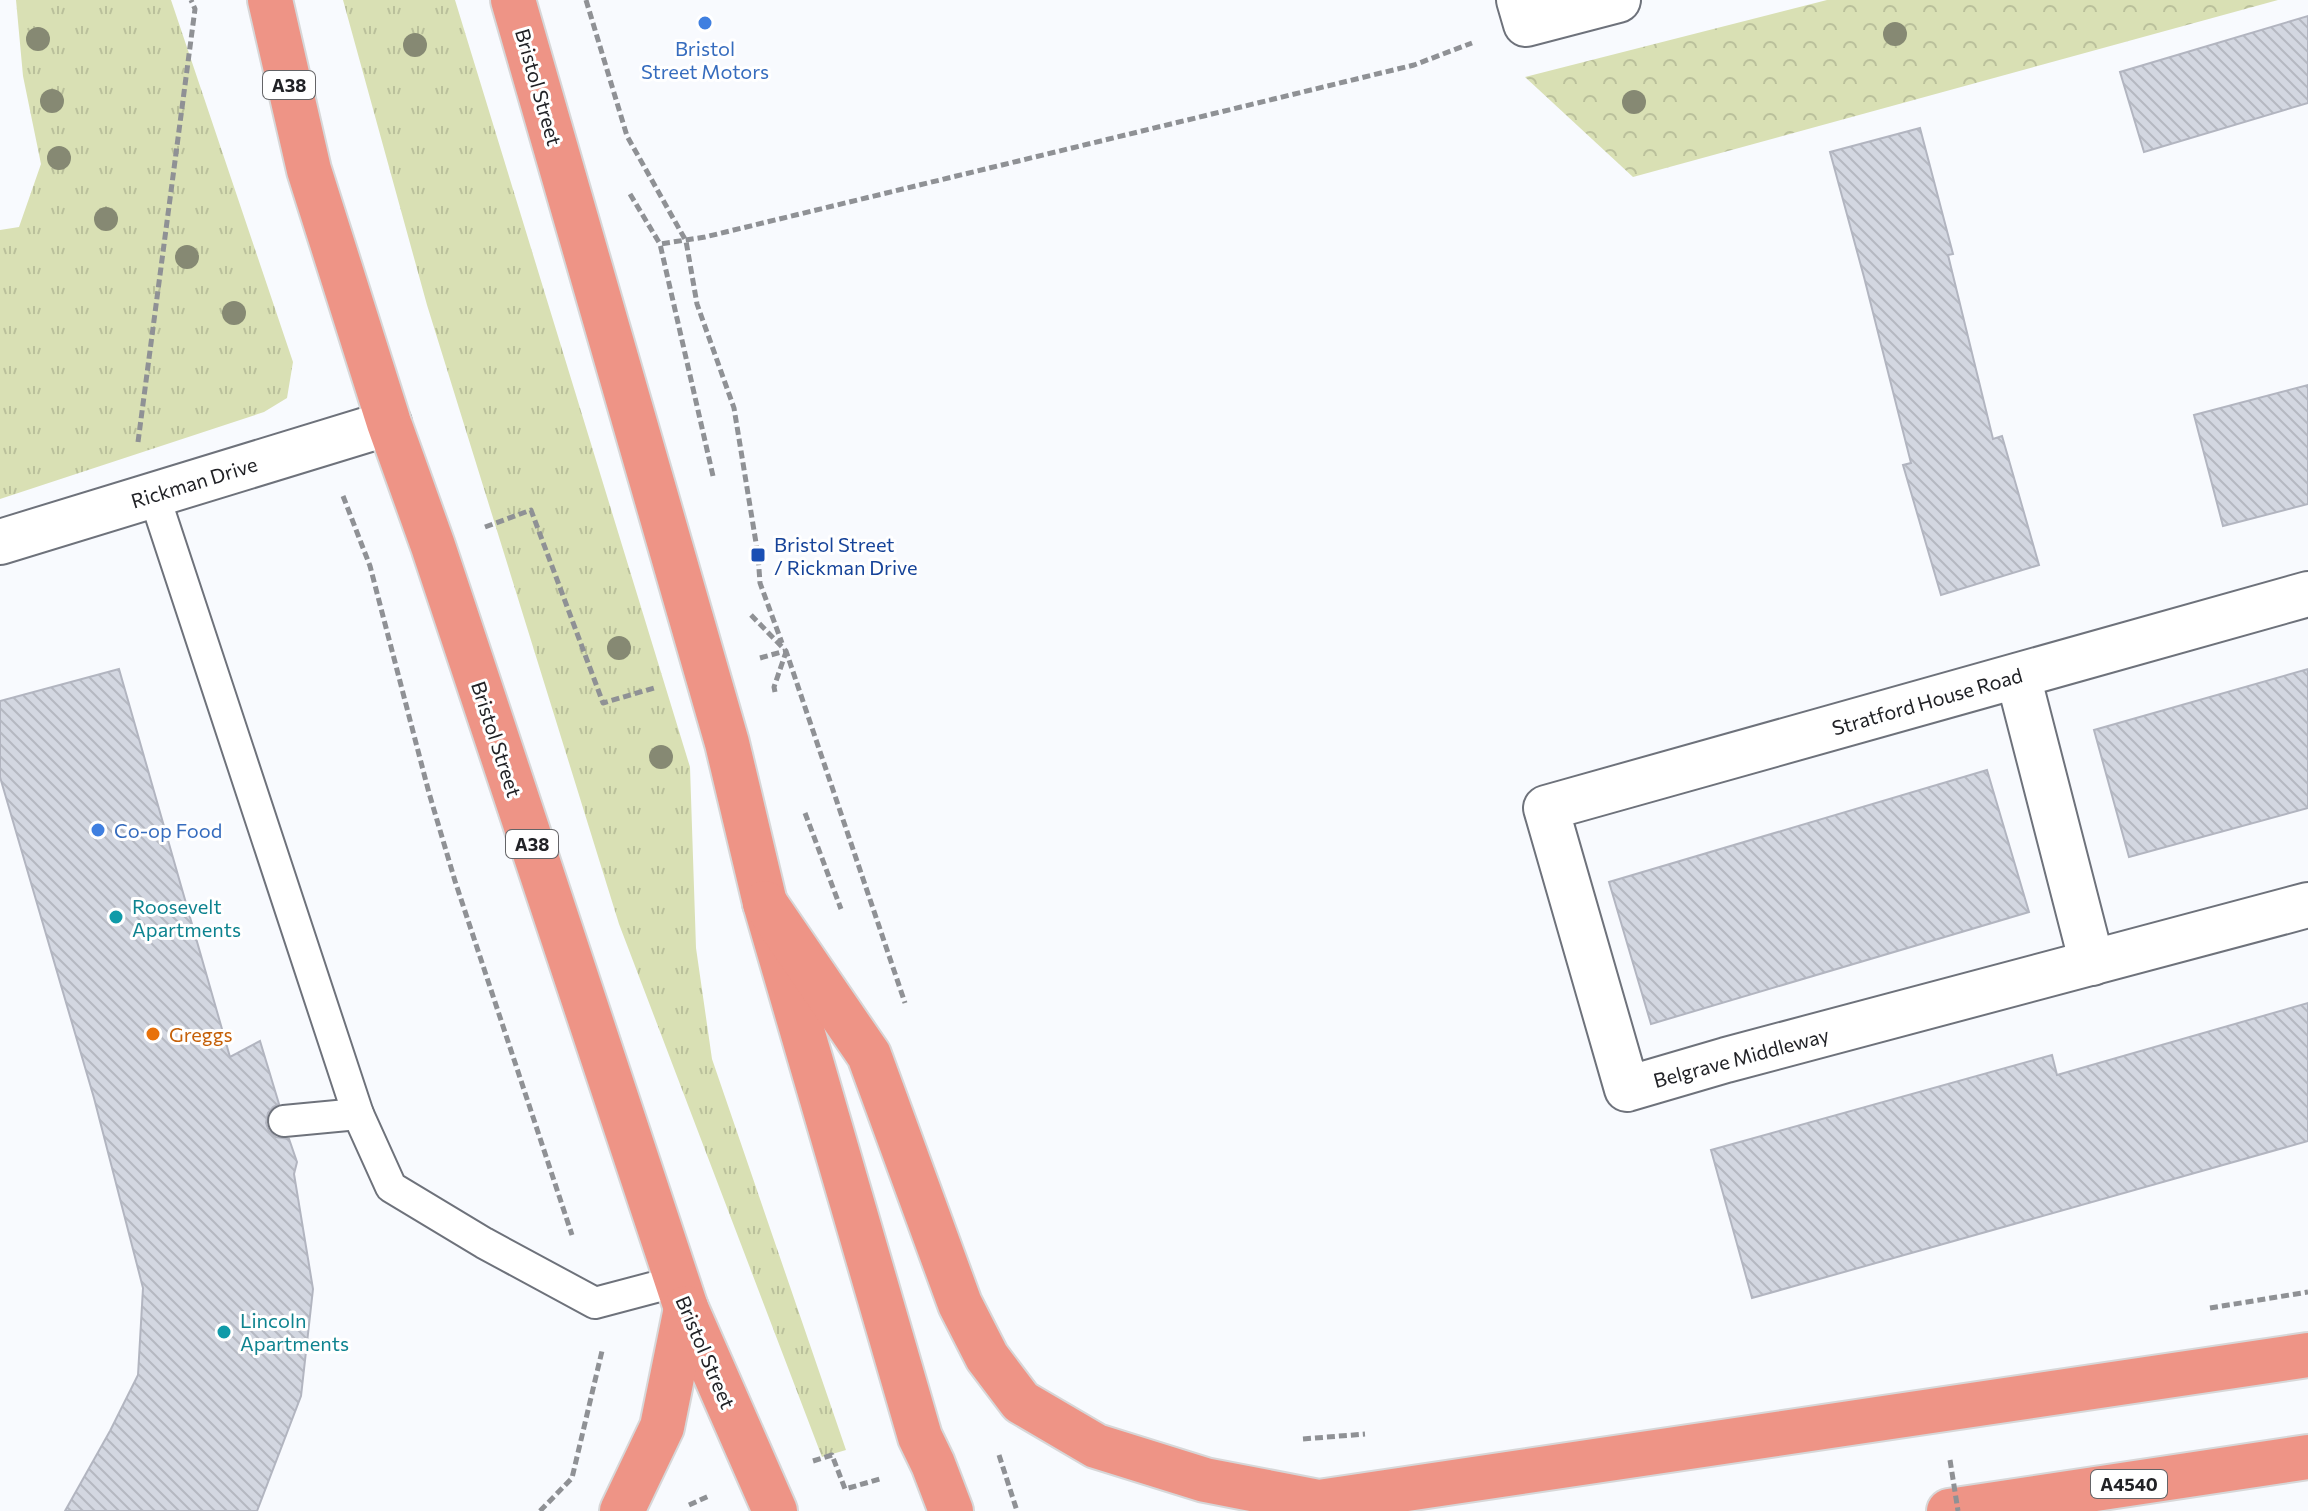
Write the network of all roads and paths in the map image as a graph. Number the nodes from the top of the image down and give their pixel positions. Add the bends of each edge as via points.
1 (191, 0) edge
2 (270, 0) edge
3 (513, 0) edge
4 (586, 0) edge
5 (1618, 0) edge
6 (1522, 12) edge
7 (686, 241) junction
8 (389, 423) junction
9 (322, 443) junction
10 (715, 485) dead end
11 (142, 498) junction
12 (0, 542) edge
13 (433, 546) junction
14 (370, 566) junction
15 (2308, 594) edge
16 (742, 605) dead end
17 (786, 651) junction
18 (706, 673) junction
19 (2018, 676) junction
20 (777, 702) dead end
21 (802, 806) dead end
22 (1546, 808) joint
23 (765, 903) junction
24 (2308, 905) edge
25 (847, 923) dead end
26 (2092, 963) junction
27 (358, 1114) junction
28 (284, 1121) dead end
29 (682, 1295) junction
30 (595, 1303) junction
31 (2308, 1355) edge
32 (1000, 1373) junction
33 (2308, 1457) edge
34 (1950, 1460) dead end
35 (1308, 1501) junction
36 (540, 1511) edge
37 (622, 1511) edge
38 (775, 1511) edge
39 (951, 1511) edge
40 (1017, 1511) edge
41 (1258, 1511) edge
42 (1949, 1511) edge
43 (1958, 1511) edge

1 - 11 path via 195,9
2 - 8 highway, Bristol Street / A38 via 309,170
3 - 18 highway, Bristol Street
4 - 7 path via 627,136
5 - 6 street
6 - 7 path via 1414,65
7 - 10 path via 660,244
7 - 17 path via 697,304 734,408 760,583
8 - 9 street, Rickman Drive
8 - 13 highway, Bristol Street / A38
9 - 11 street, Rickman Drive
9 - 14 path
11 - 12 street, Rickman Drive
11 - 27 lane
13 - 14 path
13 - 18 path via 531,510 603,703
13 - 29 highway, Bristol Street / A38
14 - 30 path via 437,823
15 - 19 street, Stratford House Road
16 - 17 path
17 - 18 path
17 - 20 path via 774,687
18 - 23 highway, Bristol Street
19 - 22 street, Stratford House Road
19 - 26 street
21 - 25 path
22 - 26 street, Belgrave Middleway via 1627,1089
23 - 32 highway via 869,1055 960,1304
23 - 39 highway, Bristol Street via 920,1437
24 - 26 street, Belgrave Middleway
27 - 28 lane
27 - 30 lane via 391,1187
29 - 30 lane
29 - 37 highway via 662,1427
29 - 38 highway, Bristol Street / A38
30 - 36 path via 606,1334 572,1478
31 - 35 highway
32 - 35 highway via 1021,1402 1096,1446 1205,1480
32 - 40 path via 997,1447
33 - 42 highway, A4540
34 - 43 path, bridge
35 - 41 highway

